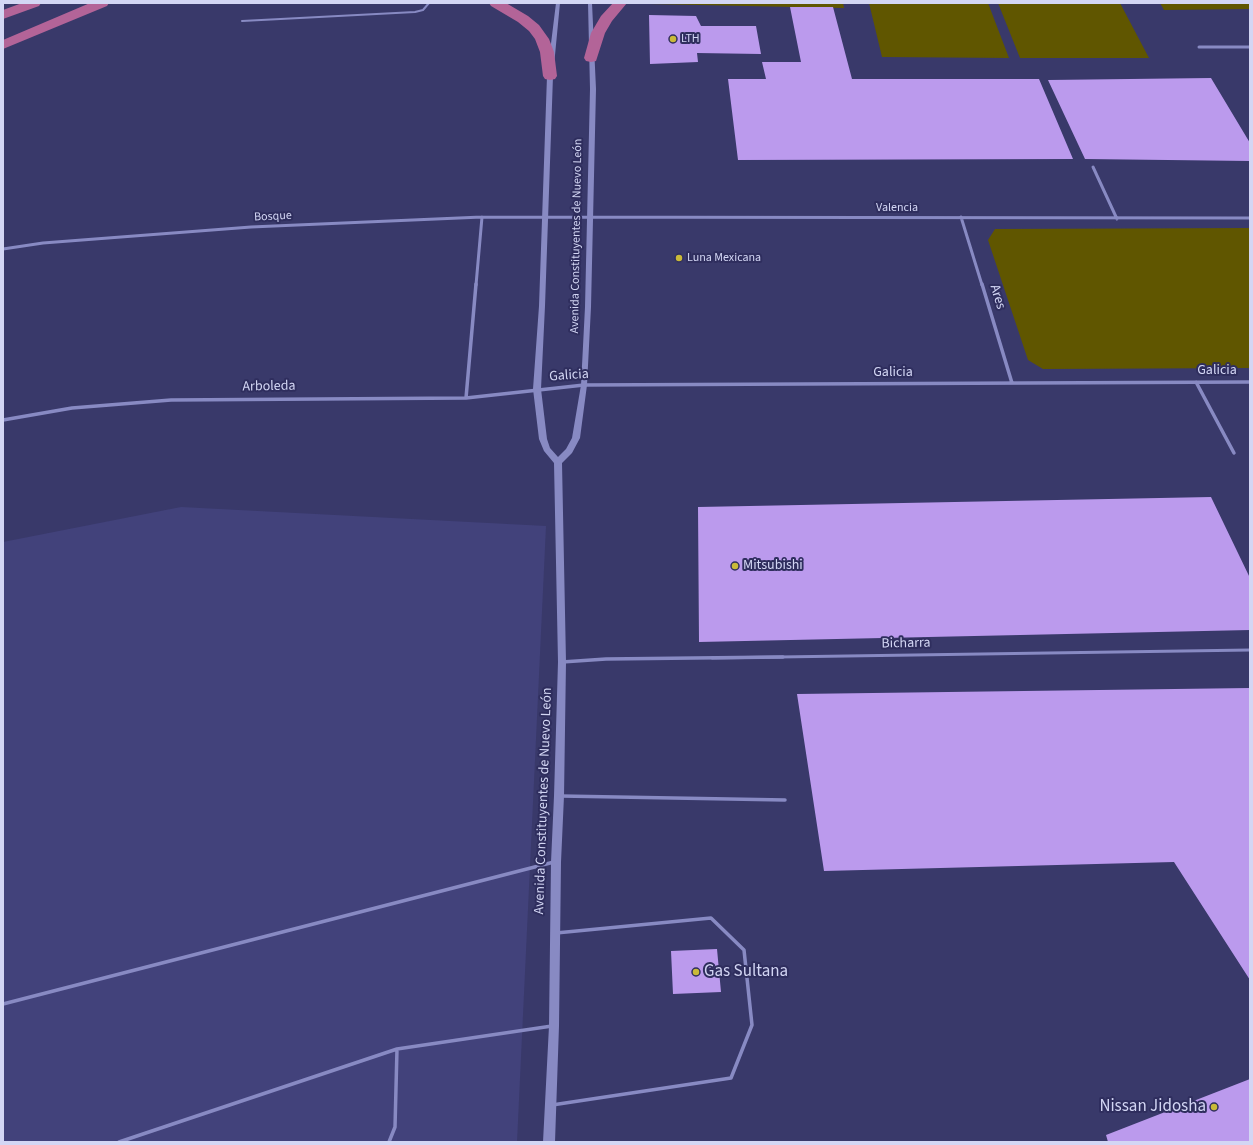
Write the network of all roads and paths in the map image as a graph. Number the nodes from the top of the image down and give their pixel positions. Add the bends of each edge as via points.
1 (34, 3) edge
2 (115, 3) edge
3 (429, 3) edge
4 (496, 3) edge
5 (558, 3) edge
6 (590, 3) edge
7 (620, 3) edge
8 (96, 5) edge
9 (3, 15) edge
10 (242, 21) dead end
11 (3, 45) edge
12 (1199, 47) dead end
13 (1250, 47) edge
14 (591, 58) junction
15 (550, 76) junction
16 (1093, 167) dead end
17 (544, 216) junction
18 (589, 216) junction
19 (482, 217) junction
20 (961, 217) junction
21 (1250, 218) edge
22 (1116, 219) junction
23 (3, 249) edge
24 (1196, 382) junction
25 (1250, 382) edge
26 (1012, 383) junction
27 (584, 385) junction
28 (537, 389) junction
29 (466, 398) junction
30 (3, 420) edge
31 (1234, 452) dead end
32 (558, 462) junction
33 (1250, 650) edge
34 (562, 662) junction
35 (559, 796) junction
36 (785, 800) dead end
37 (556, 862) junction
38 (555, 933) junction
39 (3, 1004) edge
40 (554, 1026) junction
41 (397, 1050) junction
42 (551, 1106) junction
43 (119, 1142) edge
44 (389, 1142) edge
45 (549, 1142) edge

1 - 9 highway
2 - 8 highway
3 - 10 lane via 423,10 415,12
4 - 15 highway via 534,28 547,52
5 - 15 main road
6 - 14 main road, Avenida Constituyentes de Nuevo León
7 - 14 highway via 598,33
8 - 11 highway
12 - 13 street
14 - 18 main road, Avenida Constituyentes de Nuevo León via 593,89
15 - 17 main road
16 - 22 street
17 - 18 street, Valencia
17 - 19 street, Bosque
17 - 28 main road
18 - 20 street, Valencia
18 - 27 main road, Avenida Constituyentes de Nuevo León
19 - 23 street, Bosque via 251,227 43,243
19 - 29 street
20 - 22 street, Valencia
20 - 26 street, Ares
21 - 22 street, Valencia
24 - 25 street, Galicia
24 - 26 street, Galicia
24 - 31 street
26 - 27 street, Galicia
27 - 28 street, Galicia
27 - 32 main road, Avenida Constituyentes de Nuevo León via 576,438 569,451
28 - 29 street, Arboleda
28 - 32 main road via 543,439 547,449
29 - 30 street, Arboleda via 171,400 72,408
32 - 34 main road, Avenida Constituyentes de Nuevo León
33 - 34 lane, Bicharra
34 - 35 main road, Avenida Constituyentes de Nuevo León
35 - 36 lane
35 - 37 main road, Avenida Constituyentes de Nuevo León
37 - 38 main road, Avenida Constituyentes de Nuevo León
37 - 39 lane
38 - 40 main road, Avenida Constituyentes de Nuevo León
38 - 42 lane via 711,918 744,950 752,1025 731,1078
40 - 41 lane
40 - 42 main road, Avenida Constituyentes de Nuevo León
41 - 43 lane
41 - 44 lane via 395,1127
42 - 45 main road, Avenida Constituyentes de Nuevo León

